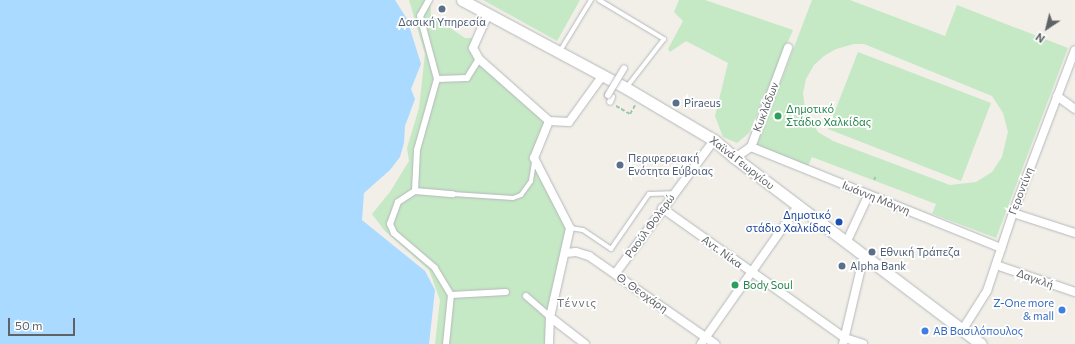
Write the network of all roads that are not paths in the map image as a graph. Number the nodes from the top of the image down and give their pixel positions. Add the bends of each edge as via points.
1 (429, 0) edge
2 (462, 0) edge
3 (591, 0) edge
4 (599, 0) edge
5 (488, 14) junction
6 (788, 48) dead end
7 (1075, 50) edge
8 (560, 51) junction
9 (479, 59) junction
10 (624, 68) dead end
11 (603, 75) junction
12 (438, 79) junction
13 (626, 88) junction
14 (1057, 96) junction
15 (610, 102) road end
16 (1075, 109) edge
17 (549, 120) junction
18 (714, 140) junction
19 (751, 147) junction
20 (534, 158) junction
21 (735, 158) junction
22 (415, 191) junction
23 (673, 193) junction
24 (453, 194) joint
25 (868, 196) junction
26 (798, 206) junction
27 (662, 208) junction
28 (1013, 213) junction
29 (570, 228) junction
30 (1075, 233) edge
31 (847, 241) junction
32 (1001, 248) junction
33 (566, 253) junction
34 (864, 255) junction
35 (996, 265) junction
36 (752, 273) junction
37 (615, 274) junction
38 (506, 292) dead end
39 (1075, 292) edge
40 (451, 295) junction
41 (526, 296) dead end
42 (550, 317) junction
43 (963, 329) junction
44 (704, 341) edge
45 (844, 341) edge
46 (446, 344) edge
47 (549, 344) edge
48 (585, 344) edge
49 (715, 344) edge
50 (863, 344) edge
51 (981, 344) edge

1 - 12 street via 420,16
2 - 5 main road, Χαϊνά Γεωργίου
3 - 8 lane
4 - 13 lane via 664,39
5 - 8 main road, Χαϊνά Γεωργίου
5 - 9 street via 473,48
6 - 19 street, Κυκλάδων
7 - 14 street, Γεροντίνη
8 - 11 main road, Χαϊνά Γεωργίου
9 - 12 street via 467,78
9 - 17 street
10 - 15 street, bridge via 608,95 612,97
11 - 13 main road, Χαϊνά Γεωργίου
11 - 17 street via 569,122
12 - 22 street via 417,150
13 - 18 main road, Χαϊνά Γεωργίου
14 - 16 street
14 - 28 street, Γεροντίνη
17 - 20 street
18 - 21 main road, Χαϊνά Γεωργίου
18 - 23 street, Ραούλ Φολερώ
19 - 21 street
19 - 25 street, Ιωάννη Μὰγνη
20 - 24 lane via 531,181 521,195 513,198
20 - 29 street
21 - 26 main road, Χαϊνά Γεωργίου
22 - 24 street
22 - 40 street via 398,202 390,224 394,234 435,268
23 - 27 street, Ραούλ Φολερώ
23 - 29 lane via 649,194 611,249 583,230
25 - 31 street
25 - 32 street, Ιωάννη Μὰγνη
26 - 31 main road, Χαϊνά Γεωργίου
26 - 36 street
27 - 36 street, Αντ. Νίκα
27 - 37 street, Ραούλ Φολερώ
28 - 30 street
28 - 32 street, Γεροντίνη
29 - 33 street
31 - 34 main road, Χαϊνά Γεωργίου
32 - 35 street, Γεροντίνη
33 - 37 street, Θ. Θεοχάρη via 576,252 589,256
33 - 42 street
34 - 43 main road, Χαϊνά Γεωργίου
34 - 45 street
35 - 39 street, Δαγκλή
35 - 43 street, Γεροντίνη via 987,291
36 - 44 street
36 - 45 street, Αντ. Νίκα
37 - 44 street, Θ. Θεοχάρη
38 - 40 street
40 - 46 street
41 - 42 street
42 - 47 street
42 - 48 street
43 - 51 main road, Χαϊνά Γεωργίου
44 - 49 street, Θ. Θεοχάρη
45 - 50 street, Αντ. Νίκα

